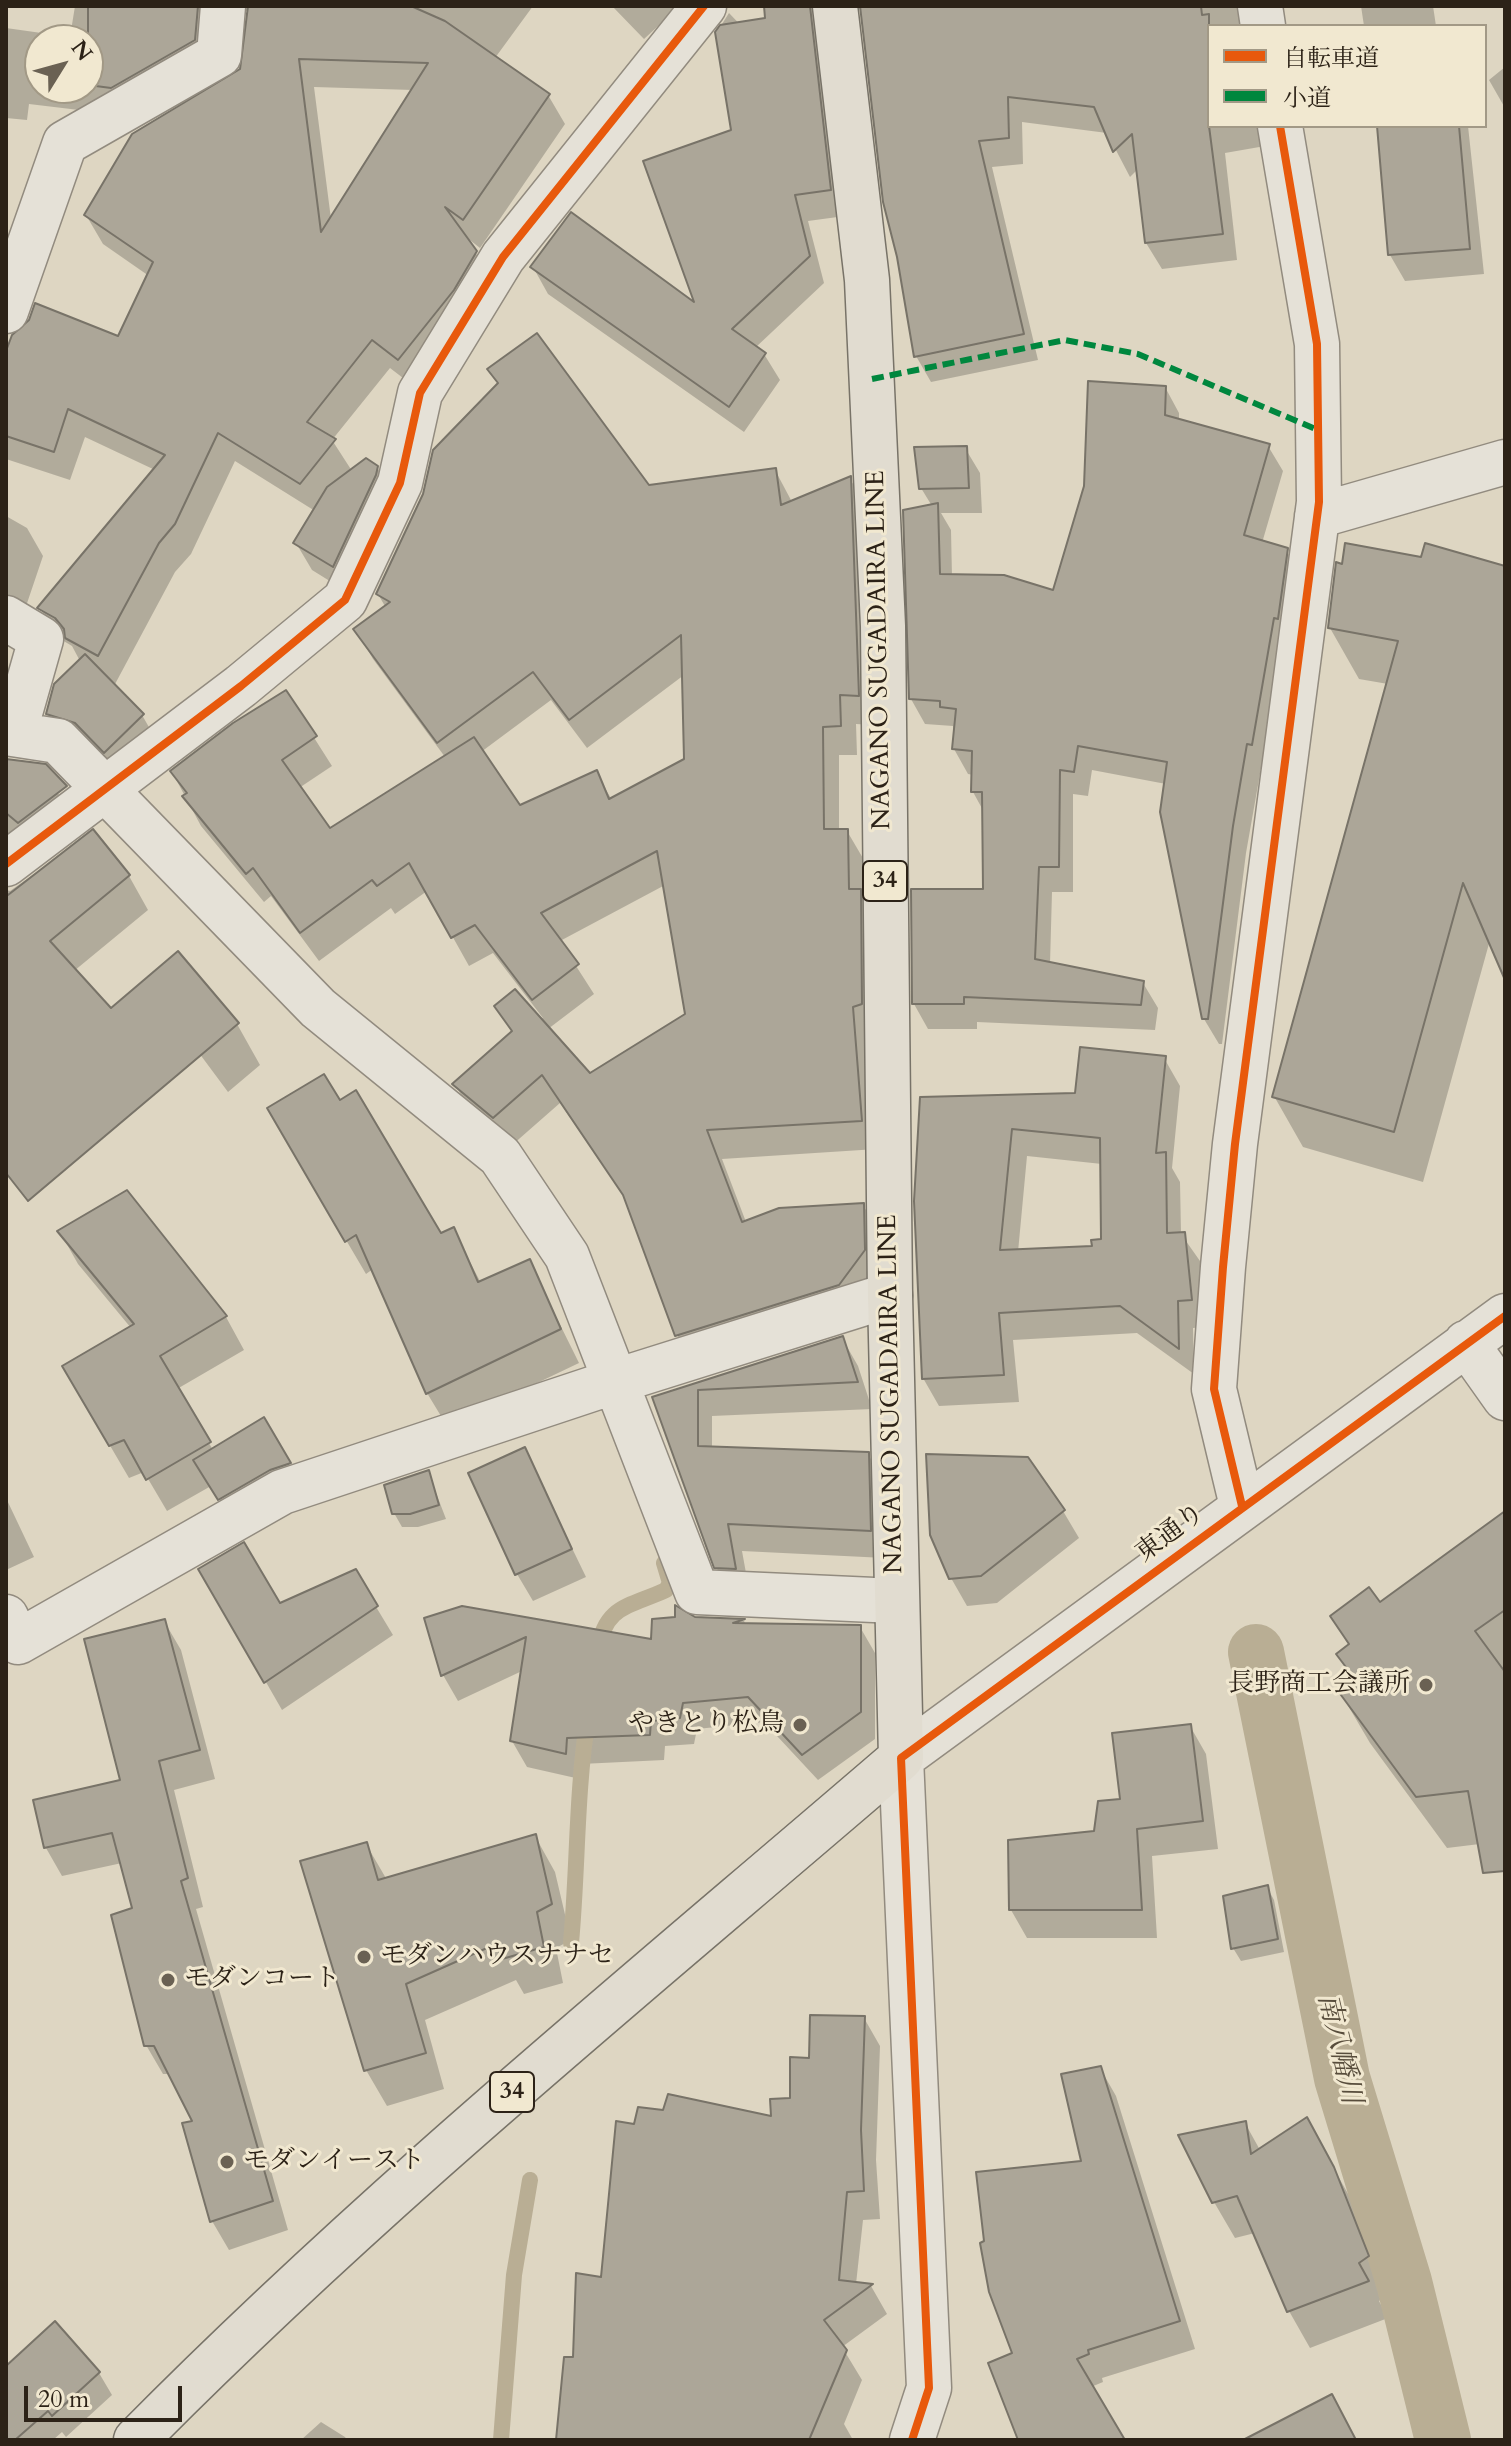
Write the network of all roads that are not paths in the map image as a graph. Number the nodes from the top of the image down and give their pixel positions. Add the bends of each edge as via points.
1 (223, 6) edge
2 (704, 6) edge
3 (835, 6) edge
4 (1280, 128) edge
5 (6, 311) edge
6 (1505, 462) edge
7 (1317, 516) junction
8 (6, 618) edge
9 (10, 734) edge
10 (105, 788) junction
11 (6, 864) edge
12 (890, 1295) junction
13 (1505, 1316) edge
14 (1466, 1343) junction
15 (613, 1382) junction
16 (1505, 1398) edge
17 (1242, 1506) junction
18 (896, 1601) junction
19 (6, 1617) edge
20 (901, 1758) junction
21 (929, 2388) junction
22 (136, 2440) edge
23 (912, 2440) edge
24 (943, 2440) edge

1 - 5 street via 219,55 65,143
2 - 10 street via 503,257 420,393 400,483 345,600
3 - 12 main road, NAGANO SUGADAIRA LINE / 34 via 867,280 883,626
4 - 7 street via 1317,344
6 - 7 street
7 - 17 street via 1235,1144 1222,1282 1214,1389
8 - 9 street via 41,639
9 - 10 street via 58,741
10 - 11 street
10 - 15 street via 318,1008 500,1156 567,1256
12 - 15 street
12 - 18 main road, NAGANO SUGADAIRA LINE / 34
13 - 14 street, 東通り
14 - 16 street
14 - 17 street, 東通り
15 - 18 street via 697,1592
15 - 19 street via 282,1492 18,1642
17 - 20 street, 東通り
18 - 20 main road, NAGANO SUGADAIRA LINE / 34
20 - 21 street
20 - 22 main road, 34 via 441,2153
21 - 23 street
21 - 24 street

